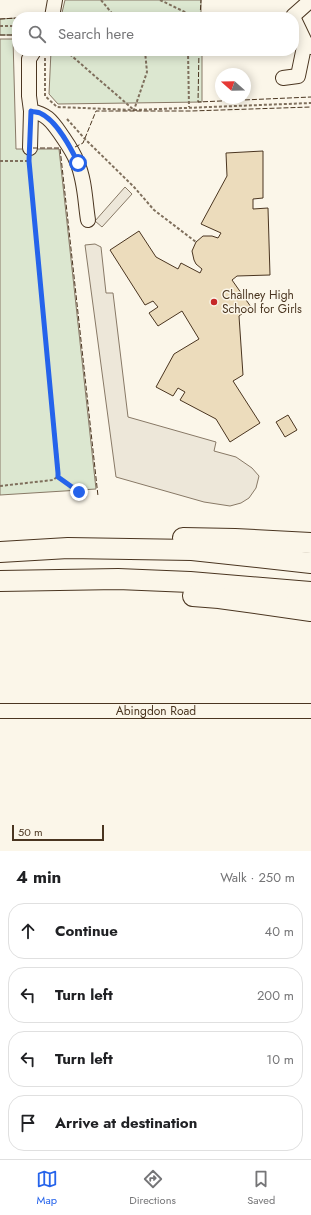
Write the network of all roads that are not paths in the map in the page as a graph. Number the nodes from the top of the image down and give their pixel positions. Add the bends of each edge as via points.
1 (55, 0) edge
2 (311, 0) edge
3 (53, 12) edge
4 (297, 12) edge
5 (299, 30) edge
6 (308, 45) edge
7 (34, 56) edge
8 (283, 78) dead end
9 (31, 111) junction
10 (30, 155) road end
11 (88, 220) dead end
12 (311, 543) edge
13 (68, 548) junction
14 (0, 552) edge
15 (311, 563) edge
16 (34, 580) junction
17 (0, 581) edge
18 (311, 592) edge
19 (311, 611) edge
20 (0, 711) edge
21 (311, 711) edge

1 - 3 street
2 - 4 street
5 - 6 street
6 - 8 street via 298,76
7 - 9 street via 29,59
9 - 10 street
9 - 11 street via 40,113 51,121 71,149 78,163
12 - 13 highway via 235,538 154,537
13 - 14 highway
13 - 15 highway via 192,550
16 - 17 highway
16 - 18 highway via 118,579 190,582
16 - 19 highway via 219,598
20 - 21 street, Abingdon Road

